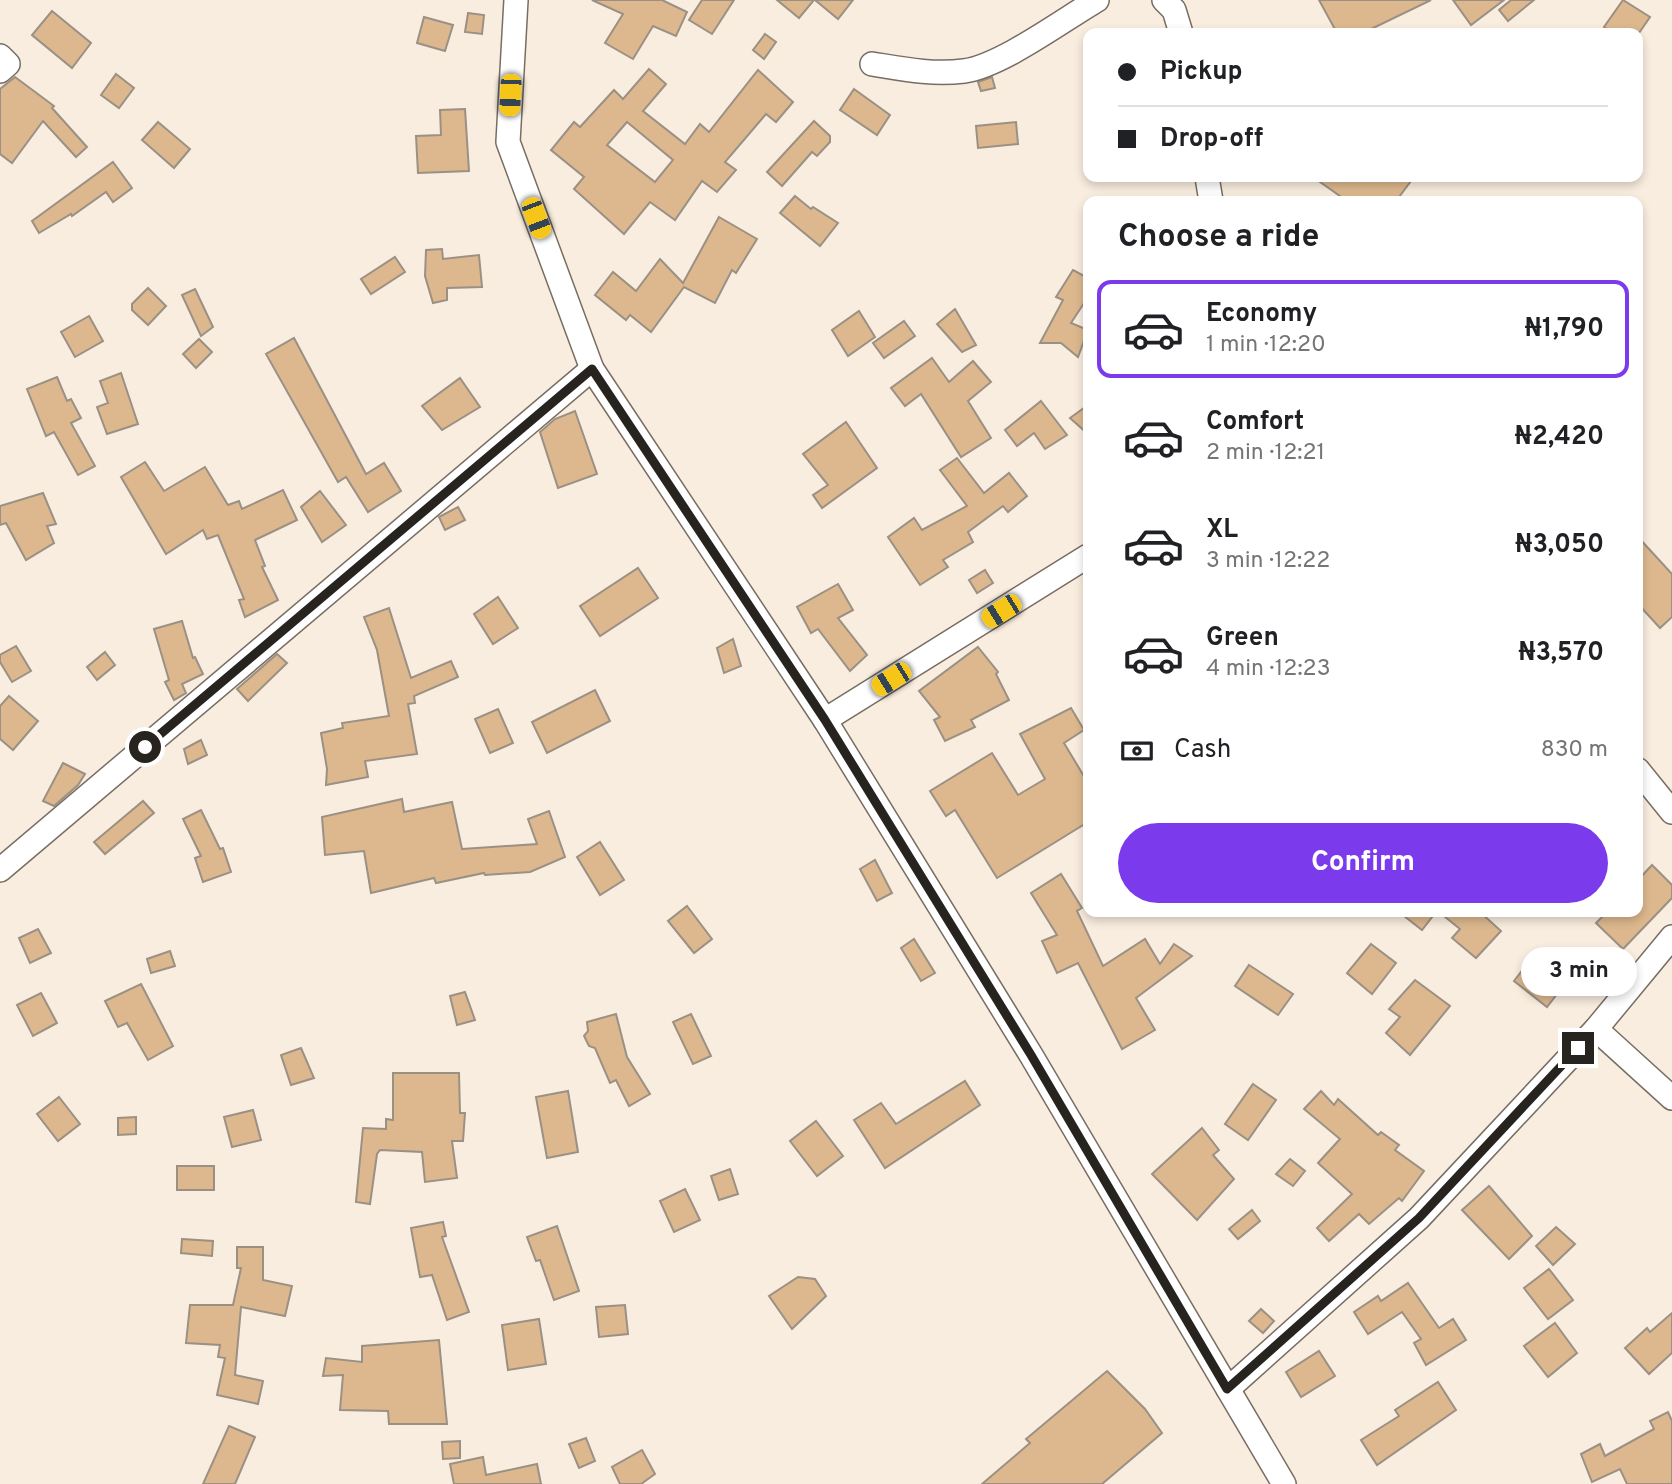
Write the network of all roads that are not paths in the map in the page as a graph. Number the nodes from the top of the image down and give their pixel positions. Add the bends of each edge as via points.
1 (516, 0) edge
2 (1097, 0) edge
3 (1164, 0) edge
4 (1179, 28) edge
5 (0, 56) edge
6 (872, 64) dead end
7 (0, 71) edge
8 (592, 369) junction
9 (1083, 559) edge
10 (825, 720) junction
11 (1643, 776) edge
12 (1672, 812) edge
13 (0, 870) edge
14 (1672, 937) edge
15 (1596, 1029) junction
16 (1672, 1098) edge
17 (1227, 1389) junction
18 (1284, 1484) edge

1 - 8 street via 508,142
2 - 6 street via 1010,52 967,71 929,73
3 - 4 street via 1174,10
5 - 7 street via 8,64
8 - 10 street
8 - 13 street
9 - 10 street
10 - 17 street via 1031,1055
11 - 12 street
14 - 15 street
15 - 16 street
15 - 17 street via 1419,1218
17 - 18 street

